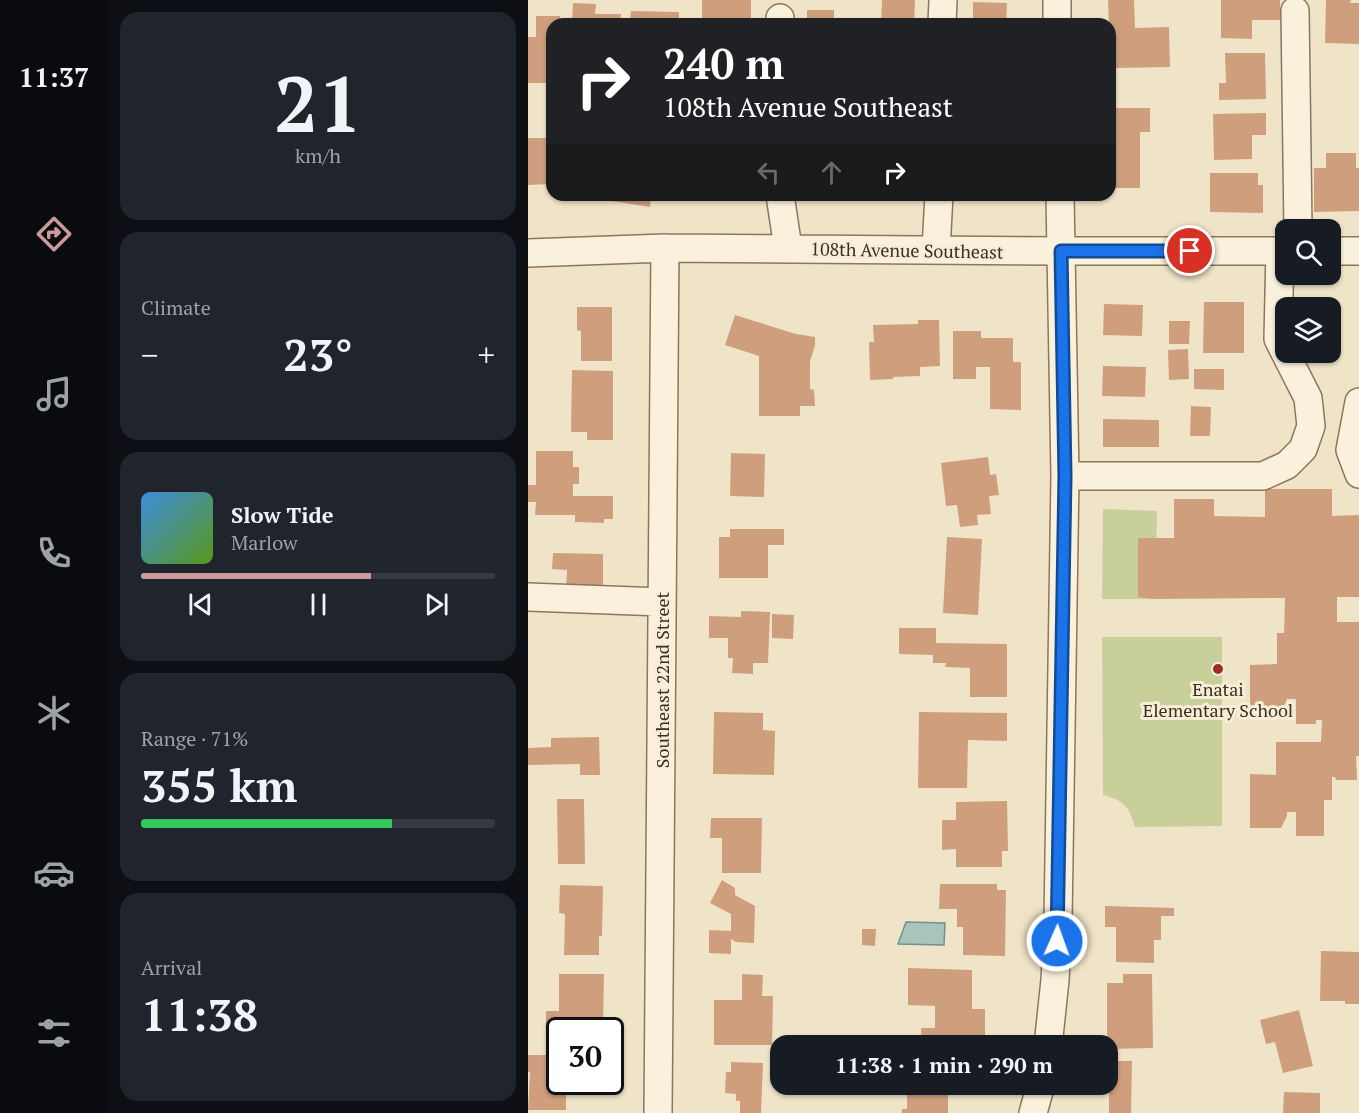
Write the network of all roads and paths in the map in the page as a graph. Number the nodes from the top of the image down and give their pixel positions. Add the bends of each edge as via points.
1 (943, 0) edge
2 (1057, 0) edge
3 (1295, 11) dead end
4 (942, 18) edge
5 (1057, 18) edge
6 (781, 201) edge
7 (939, 201) edge
8 (1060, 201) edge
9 (1298, 219) edge
10 (665, 248) junction
11 (788, 248) junction
12 (936, 250) junction
13 (1061, 251) junction
14 (1275, 251) edge
15 (1341, 251) edge
16 (1359, 251) edge
17 (528, 253) edge
18 (1281, 285) edge
19 (1359, 402) edge
20 (1359, 474) edge
21 (1065, 476) junction
22 (528, 597) edge
23 (662, 602) junction
24 (1049, 1035) edge
25 (1038, 1095) edge
26 (658, 1113) edge
27 (1033, 1113) edge

1 - 4 street
2 - 5 street
3 - 9 street
6 - 11 street
7 - 12 street
8 - 13 street
10 - 11 street, 108th Avenue Southeast
10 - 17 street, 108th Avenue Southeast
10 - 23 street, Southeast 22nd Street
11 - 12 street, 108th Avenue Southeast
12 - 13 street, 108th Avenue Southeast
13 - 14 street, 108th Avenue Southeast
13 - 21 street
15 - 16 street
18 - 21 street via 1278,339 1308,398 1311,426 1303,449 1287,465 1263,476
19 - 20 street via 1350,450
21 - 24 street via 1058,921
22 - 23 street
23 - 26 street, Southeast 22nd Street
25 - 27 street

